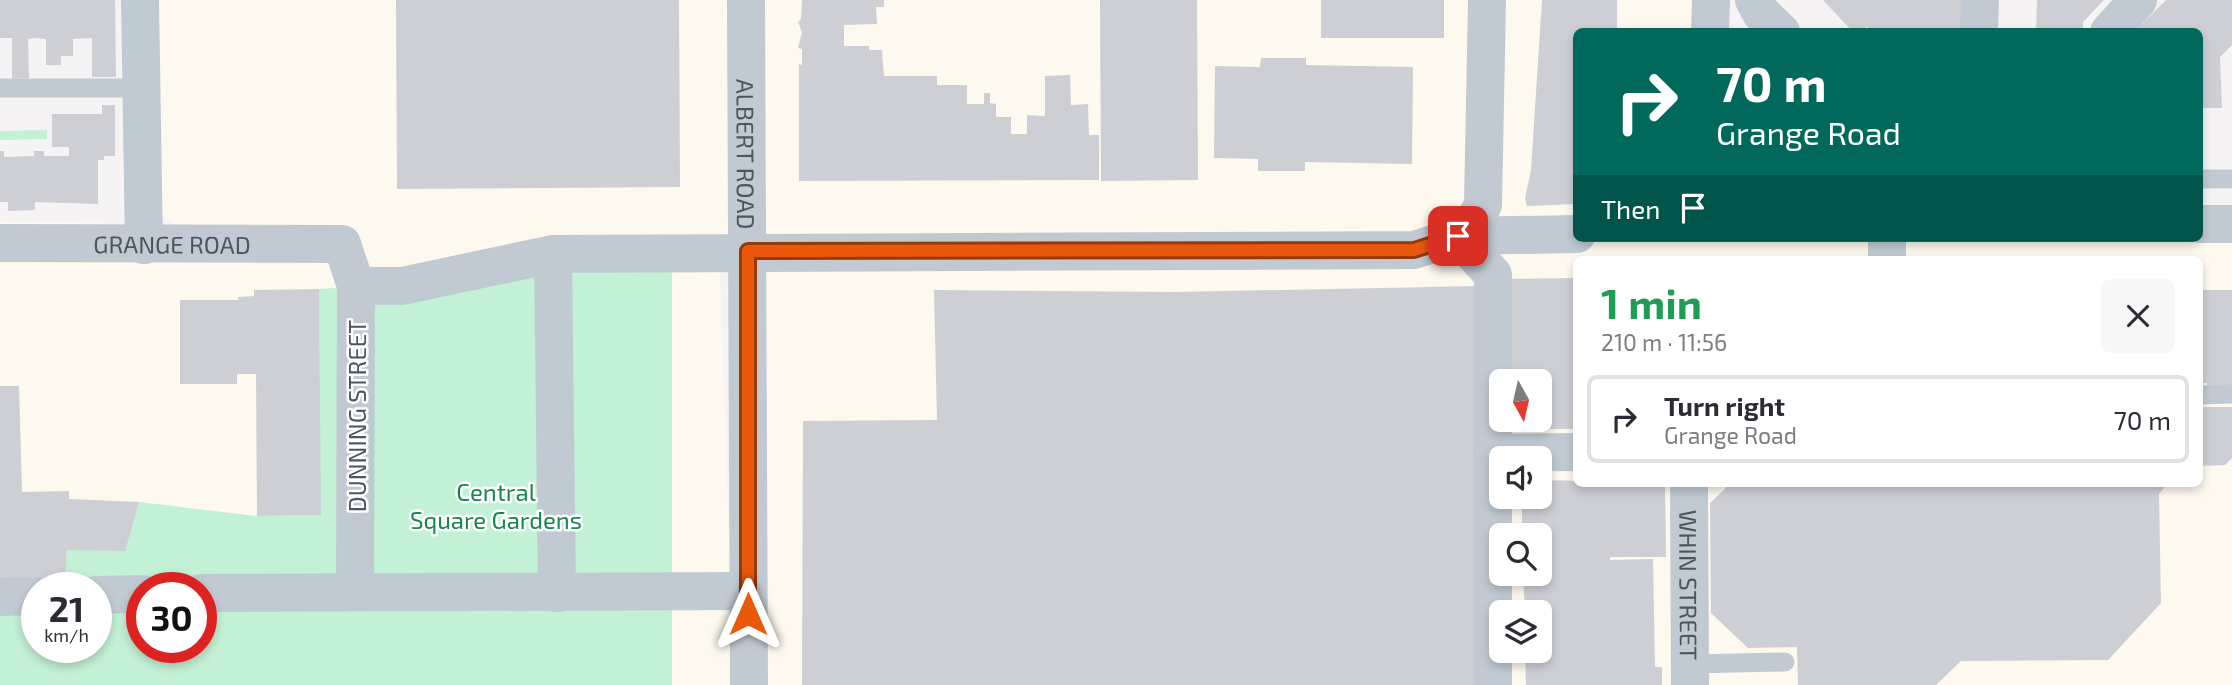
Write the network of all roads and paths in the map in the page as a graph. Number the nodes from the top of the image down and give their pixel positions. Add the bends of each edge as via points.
1 (140, 0) edge
2 (746, 0) edge
3 (1487, 0) edge
4 (1711, 0) edge
5 (1754, 0) edge
6 (1980, 0) edge
7 (2138, 0) edge
8 (1710, 28) edge
9 (1777, 28) edge
10 (1979, 28) edge
11 (2113, 28) edge
12 (0, 88) edge
13 (143, 88) junction
14 (2203, 179) edge
15 (2232, 179) edge
16 (2203, 224) edge
17 (2232, 224) edge
18 (1573, 234) edge
19 (1458, 236) junction
20 (0, 243) edge
21 (144, 244) junction
22 (342, 244) joint
23 (748, 251) junction
24 (554, 254) junction
25 (356, 286) junction
26 (2232, 394) edge
27 (2203, 395) edge
28 (1492, 446) edge
29 (1552, 452) edge
30 (1573, 452) edge
31 (1689, 487) edge
32 (1492, 509) edge
33 (355, 590) junction
34 (748, 591) junction
35 (217, 593) edge
36 (557, 593) junction
37 (21, 596) edge
38 (0, 597) edge
39 (1785, 662) dead end
40 (1690, 674) edge
41 (749, 685) edge
42 (1493, 685) edge

1 - 13 street
2 - 23 street, ALBERT ROAD
3 - 19 street via 1483,205
4 - 8 street
5 - 9 street
6 - 10 street
7 - 11 street
12 - 13 lane
13 - 21 street
14 - 15 lane
16 - 17 street
18 - 19 street
19 - 23 street via 1414,250
19 - 28 street via 1493,275
20 - 21 street, GRANGE ROAD
21 - 22 street, GRANGE ROAD
22 - 25 street, DUNNING STREET
23 - 24 street
23 - 34 street, ALBERT ROAD
24 - 25 street via 401,286
24 - 36 street
25 - 33 street, DUNNING STREET
26 - 27 lane
29 - 30 street
31 - 40 street, WHIN STREET
32 - 42 street
33 - 35 street
33 - 36 street
34 - 36 street
34 - 41 street, ALBERT ROAD
37 - 38 street
39 - 40 lane

